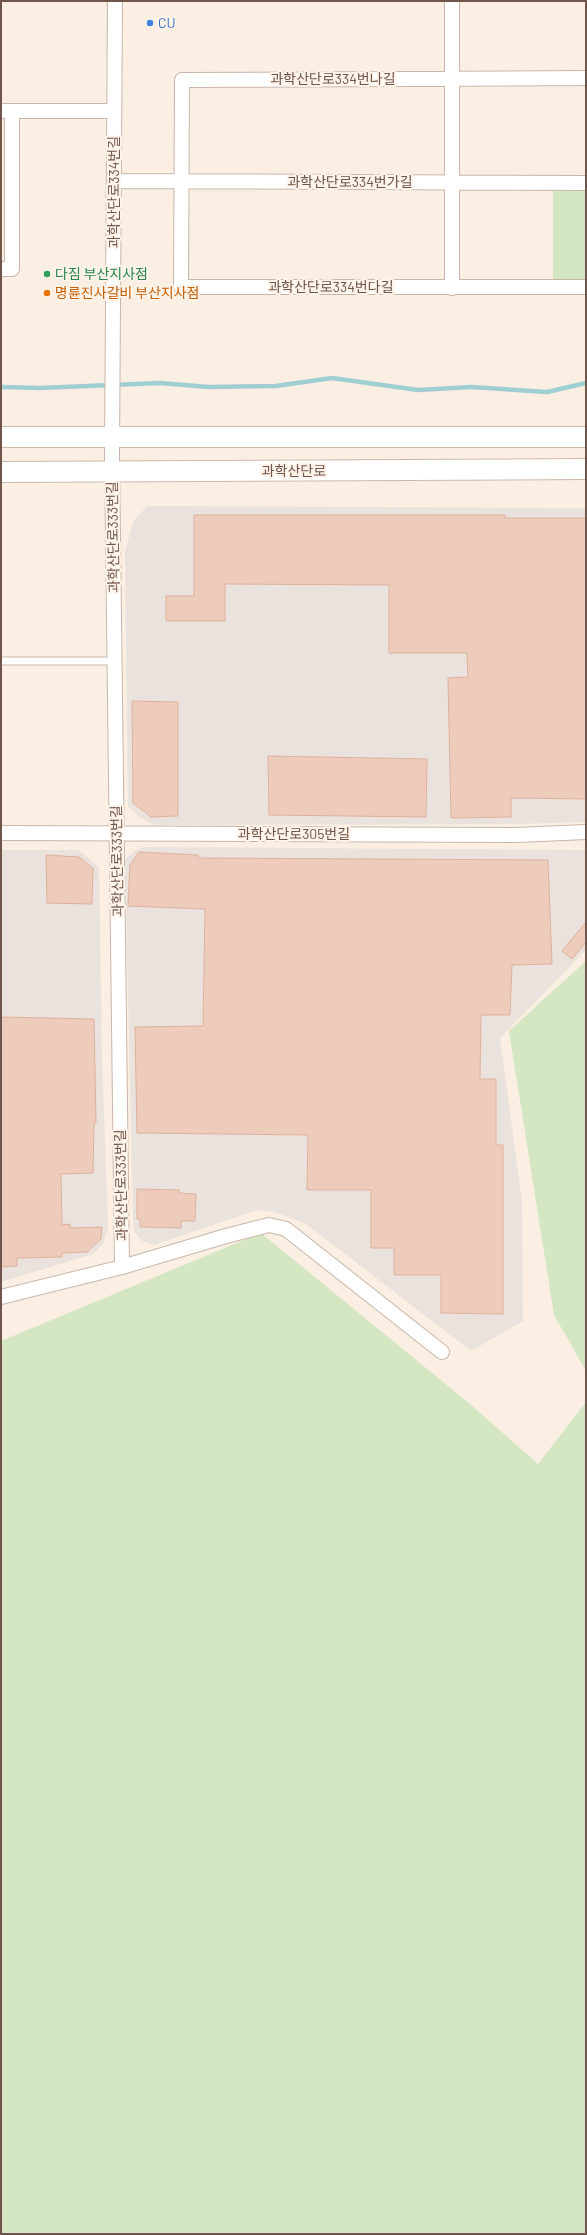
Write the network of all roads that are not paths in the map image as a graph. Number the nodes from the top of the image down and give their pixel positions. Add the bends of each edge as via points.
1 (115, 1) edge
2 (452, 1) edge
3 (586, 78) edge
4 (452, 79) junction
5 (114, 110) junction
6 (7, 111) edge
7 (114, 181) junction
8 (181, 181) junction
9 (452, 182) junction
10 (586, 183) edge
11 (1, 269) edge
12 (586, 287) edge
13 (452, 288) junction
14 (1, 437) edge
15 (586, 437) edge
16 (112, 455) junction
17 (586, 469) edge
18 (1, 472) edge
19 (1, 661) edge
20 (114, 662) junction
21 (586, 832) edge
22 (1, 833) edge
23 (117, 834) junction
24 (122, 1267) junction
25 (1, 1298) edge
26 (442, 1352) dead end

1 - 5 street, 과학산단로334번길
2 - 4 street
3 - 4 street, 과학산단로334번나길
4 - 8 street, 과학산단로334번나길 via 182,80
4 - 9 street
5 - 6 street
5 - 7 street, 과학산단로334번길
6 - 11 street via 12,269
7 - 8 street, 과학산단로334번가길
7 - 16 street, 과학산단로334번길
8 - 9 street, 과학산단로334번가길
8 - 13 street, 과학산단로334번다길 via 181,287
9 - 10 street, 과학산단로334번가길
9 - 13 street
12 - 13 street, 과학산단로334번다길
14 - 16 main road, 과학산단로
15 - 16 main road, 과학산단로
16 - 17 main road, 과학산단로
16 - 18 main road, 과학산단로
16 - 20 street, 과학산단로333번길
19 - 20 lane
20 - 23 street, 과학산단로333번길
21 - 23 street, 과학산단로305번길 via 517,835
22 - 23 street, 과학산단로305번길
23 - 24 street, 과학산단로333번길
24 - 25 street
24 - 26 street via 268,1225 286,1229

